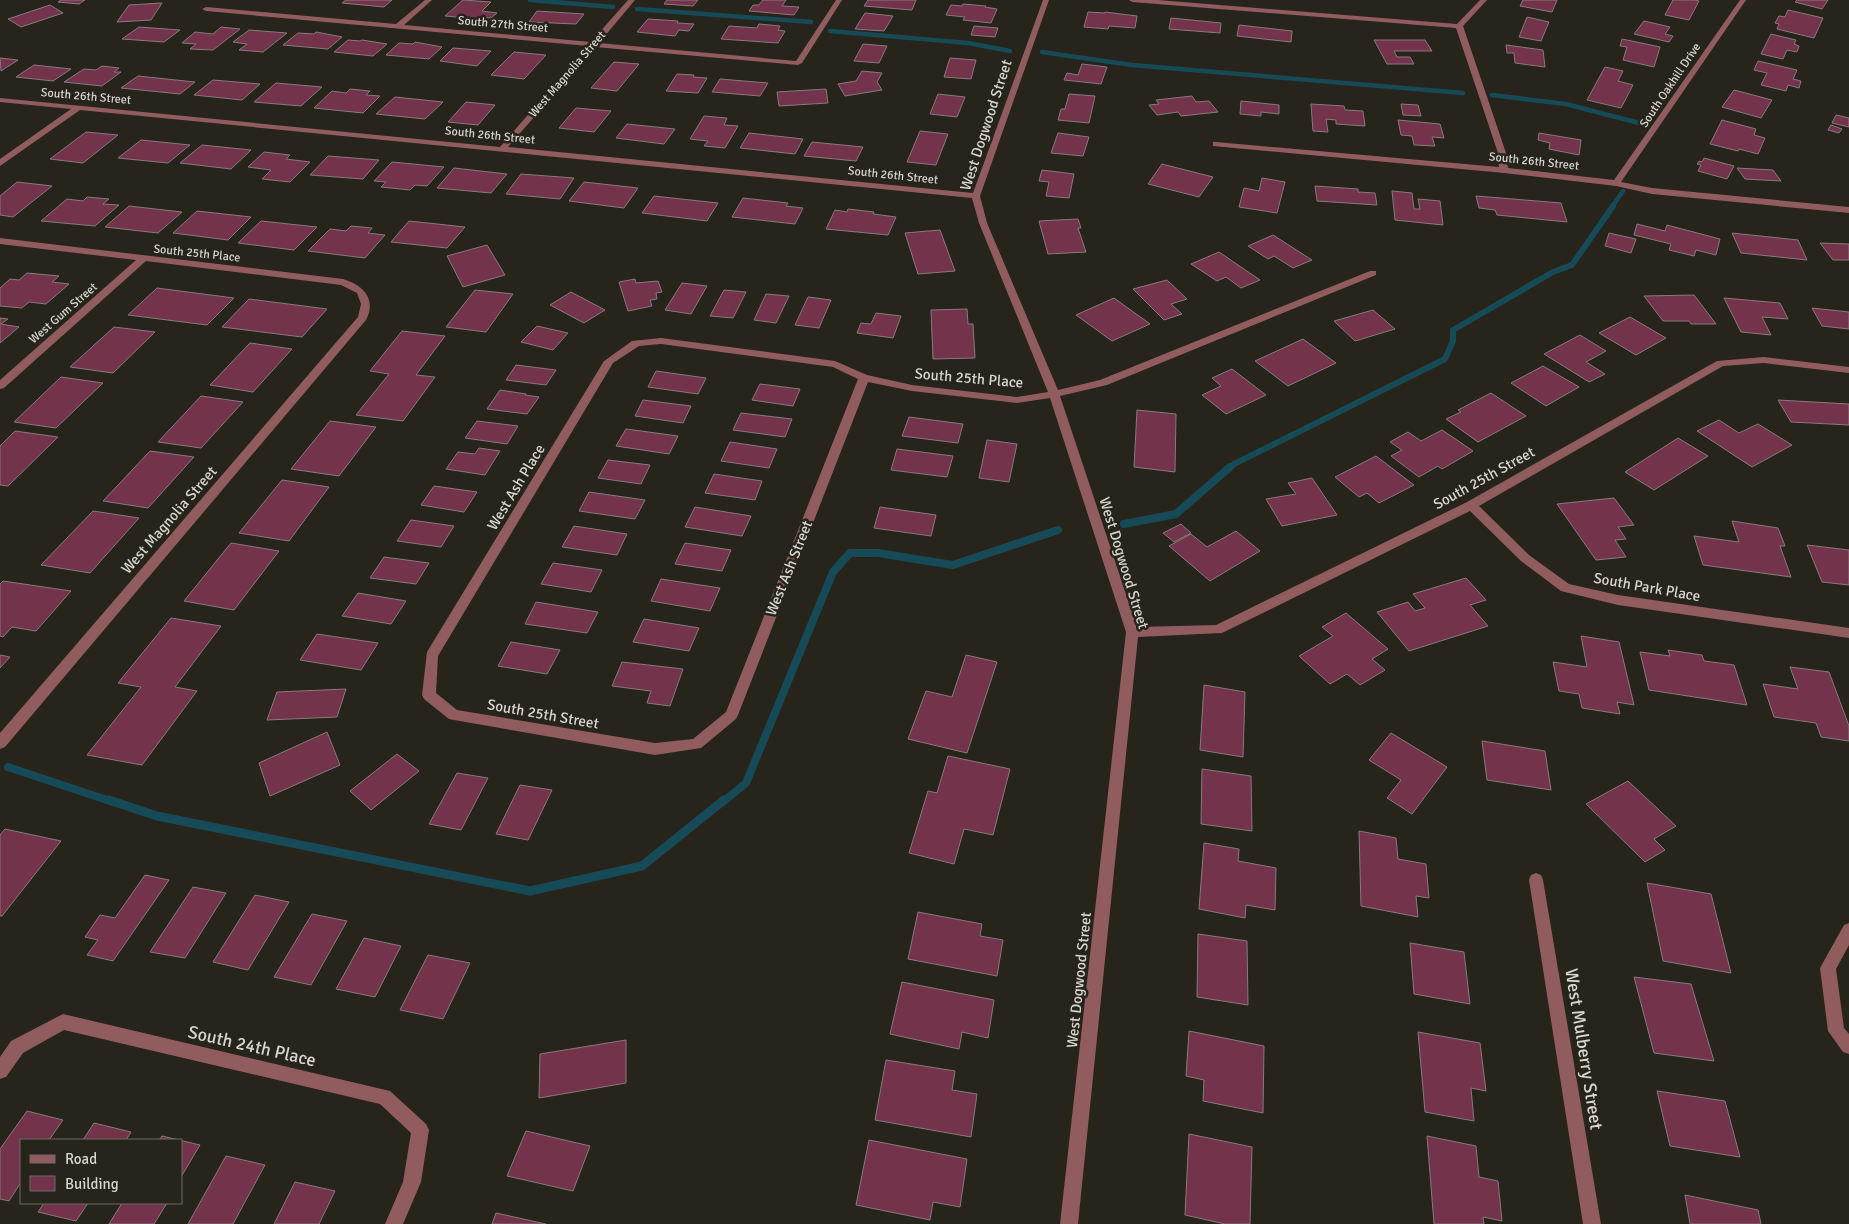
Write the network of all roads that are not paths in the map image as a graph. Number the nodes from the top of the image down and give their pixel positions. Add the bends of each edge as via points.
1 (219, 0) edge
2 (429, 0) edge
3 (632, 0) edge
4 (839, 0) edge
5 (1046, 0) edge
6 (1132, 0) edge
7 (1484, 0) edge
8 (1743, 0) edge
9 (398, 26) junction
10 (1459, 26) junction
11 (593, 44) junction
12 (0, 100) edge
13 (79, 107) junction
14 (1216, 144) dead end
15 (502, 148) junction
16 (0, 163) edge
17 (1504, 170) junction
18 (1616, 183) junction
19 (976, 196) junction
20 (1849, 210) edge
21 (0, 241) edge
22 (143, 260) junction
23 (1373, 273) dead end
24 (363, 318) joint
25 (636, 343) joint
26 (1849, 370) edge
27 (864, 378) junction
28 (0, 386) edge
29 (1054, 394) junction
30 (1471, 505) junction
31 (1132, 632) junction
32 (1849, 633) edge
33 (432, 656) joint
34 (0, 743) edge
35 (696, 744) joint
36 (1536, 880) dead end
37 (1849, 930) edge
38 (1849, 1046) edge
39 (0, 1071) edge
40 (394, 1224) edge
41 (1069, 1224) edge
42 (1592, 1224) edge

1 - 9 street, South 27th Street via 206,9
2 - 9 street
3 - 11 street, West Magnolia Street
4 - 11 street, South 27th Street via 798,63
5 - 19 street, West Dogwood Street
6 - 10 street
7 - 10 street
8 - 18 street, South Oakhill Drive
9 - 11 street, South 27th Street
10 - 17 street via 1502,153
11 - 15 street, West Magnolia Street
12 - 13 street, South 26th Street
13 - 15 street, South 26th Street
13 - 16 street
14 - 17 street, South 26th Street
15 - 19 street, South 26th Street
17 - 18 street, South 26th Street
18 - 20 street, South 26th Street via 1652,191
19 - 29 street, West Dogwood Street via 983,223
21 - 22 street, South 25th Place
22 - 24 street, South 25th Place via 343,282 356,286 364,295
22 - 28 street, West Gum Street
23 - 29 street, South 25th Place via 1103,383
24 - 34 street, West Magnolia Street
25 - 27 street, South 25th Place via 661,341 835,364
25 - 33 street, West Ash Place via 610,361
26 - 30 street, South 25th Street via 1764,360 1721,362
27 - 29 street, South 25th Place via 912,388 1017,400
27 - 35 street, West Ash Street via 731,715
29 - 31 street, West Dogwood Street
30 - 31 street, South 25th Street via 1218,630
30 - 32 street, South Park Place via 1525,558 1565,588 1618,600
31 - 41 street, West Dogwood Street
33 - 35 street, South 25th Street via 429,695 454,715 655,749
36 - 42 street, West Mulberry Street
37 - 38 street via 1828,968 1836,1031
39 - 40 street, South 24th Place via 17,1047 63,1022 384,1097 420,1130 412,1182

